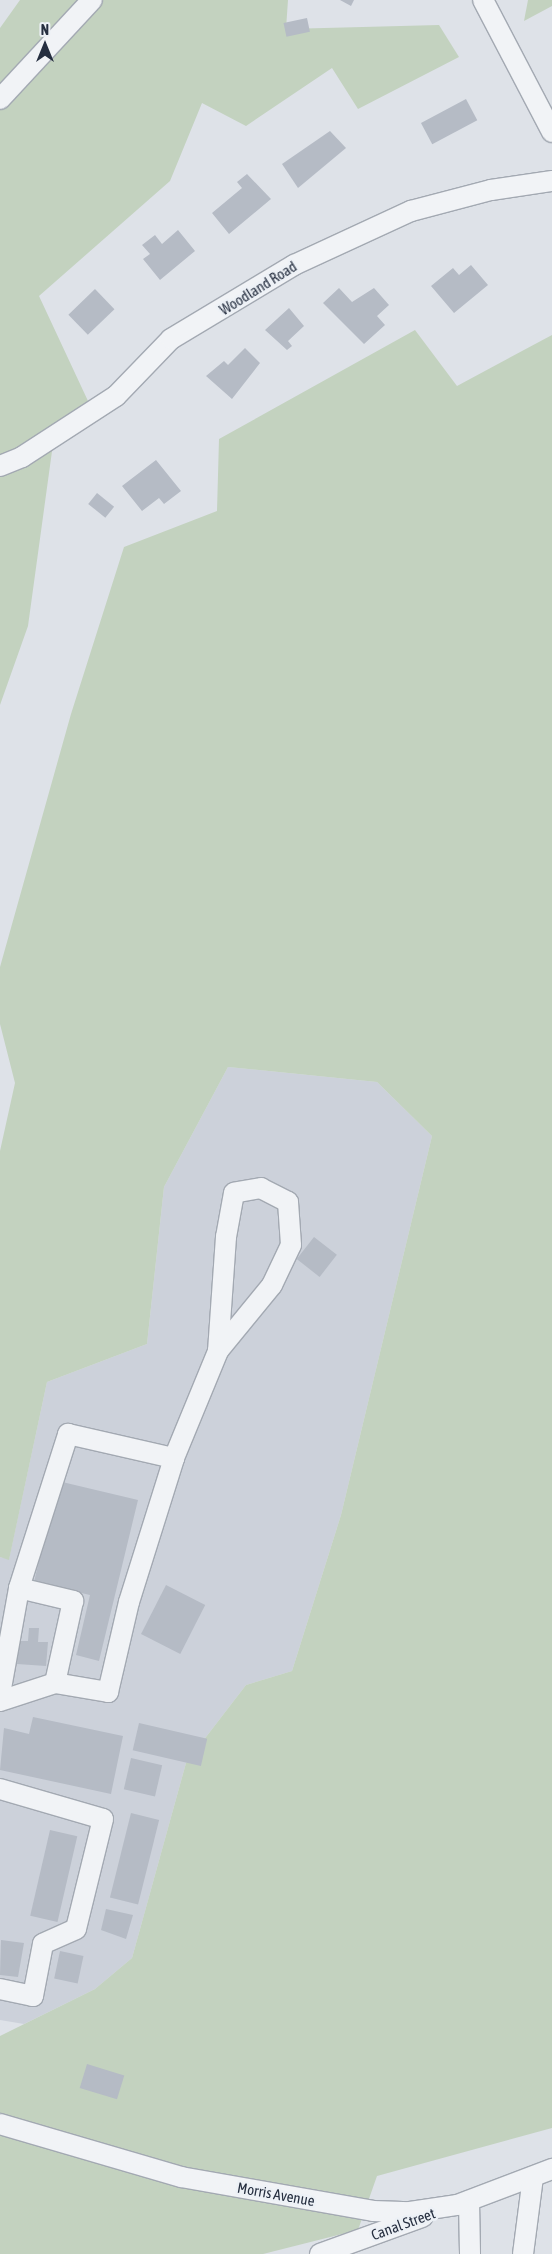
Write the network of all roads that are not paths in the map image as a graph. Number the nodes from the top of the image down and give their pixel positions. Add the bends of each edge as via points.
1 (92, 0) edge
2 (483, 0) edge
3 (0, 99) edge
4 (552, 132) edge
5 (552, 181) edge
6 (0, 466) edge
7 (218, 1351) junction
8 (174, 1458) junction
9 (19, 1588) junction
10 (55, 1683) junction
11 (0, 1694) edge
12 (0, 1701) edge
13 (0, 1789) edge
14 (0, 1989) edge
15 (0, 2124) edge
16 (552, 2169) edge
17 (533, 2177) junction
18 (463, 2203) junction
19 (320, 2254) edge
20 (470, 2254) edge
21 (523, 2254) edge

1 - 3 street
2 - 4 street
5 - 6 street, Woodland Road via 491,190 411,211 294,265 171,340 116,396 22,457
7 - 7 street via 272,1284 291,1244 288,1202 261,1188 234,1193 226,1238
7 - 8 street
8 - 9 street via 68,1434
8 - 10 street via 129,1602 108,1692
9 - 10 street via 73,1601
9 - 11 street
10 - 12 street
13 - 14 street via 103,1819 76,1929 43,1944 33,1996
15 - 18 street, Morris Avenue via 180,2177 326,2203 410,2212
16 - 17 street, Morris Avenue
17 - 18 street, Morris Avenue
17 - 21 street
18 - 19 street, Canal Street
18 - 20 street

